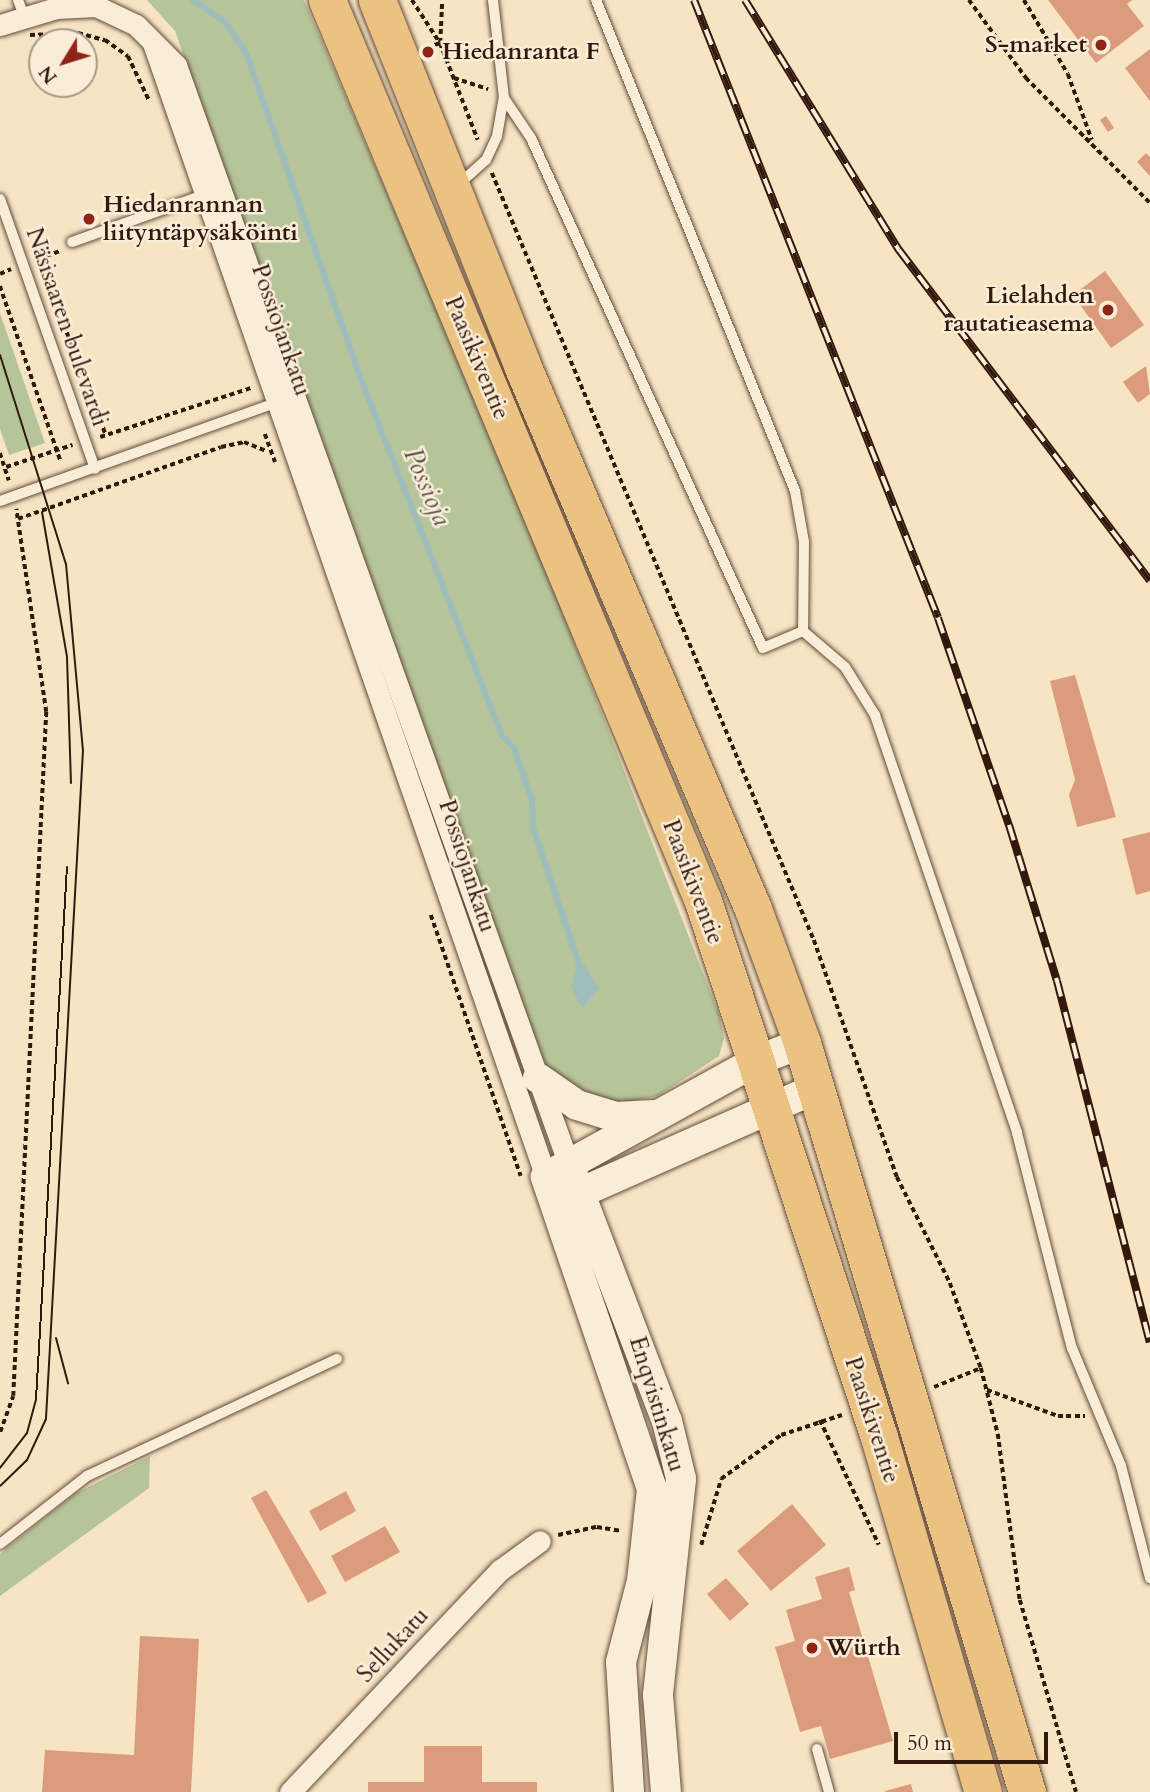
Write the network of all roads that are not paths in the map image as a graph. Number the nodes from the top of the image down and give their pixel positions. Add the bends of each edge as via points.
1 (327, 0) edge
2 (377, 0) edge
3 (494, 0) edge
4 (596, 0) edge
5 (21, 8) edge
6 (0, 25) edge
7 (504, 98) junction
8 (453, 189) junction
9 (213, 191) junction
10 (0, 199) edge
11 (72, 242) dead end
12 (286, 399) junction
13 (95, 469) junction
14 (0, 501) edge
15 (803, 631) junction
16 (802, 1043) junction
17 (756, 1061) junction
18 (538, 1078) junction
19 (817, 1088) junction
20 (769, 1106) junction
21 (665, 1115) junction
22 (564, 1185) junction
23 (337, 1360) dead end
24 (540, 1541) road end
25 (0, 1544) edge
26 (1150, 1577) edge
27 (817, 1749) dead end
28 (290, 1792) edge
29 (629, 1792) edge
30 (666, 1792) edge
31 (829, 1792) edge
32 (983, 1792) edge
33 (1027, 1792) edge

1 - 17 highway, Paasikiventie via 703,901
2 - 8 highway, Paasikiventie
3 - 7 lane
4 - 15 lane via 795,491 804,542
5 - 6 street, Possiojankatu
5 - 9 street, Possiojankatu via 96,6 152,41 176,65
7 - 8 lane via 486,160
7 - 15 lane via 537,151 763,648
8 - 16 highway, Paasikiventie via 753,909
9 - 11 lane
9 - 12 street, Possiojankatu
10 - 13 lane, Näsisaaren bulevardi
12 - 13 lane
12 - 18 street, Possiojankatu
12 - 22 street, Possiojankatu
13 - 14 lane
15 - 26 lane via 845,667 875,715 1017,1133 1045,1253 1098,1416 1121,1466
16 - 17 main road
16 - 19 highway, Paasikiventie
17 - 20 highway, Paasikiventie
17 - 21 main road
18 - 21 main road via 577,1105 616,1116
18 - 22 street, Possiojankatu
19 - 20 main road
19 - 33 highway, Paasikiventie
20 - 22 main road
20 - 32 highway, Paasikiventie via 879,1437
21 - 22 main road
22 - 29 main road, Enqvistinkatu via 652,1489 642,1581 621,1662
22 - 30 main road, Enqvistinkatu via 667,1421 681,1479 659,1695
23 - 25 lane via 88,1476
24 - 28 street, Sellukatu via 492,1579
27 - 31 lane

